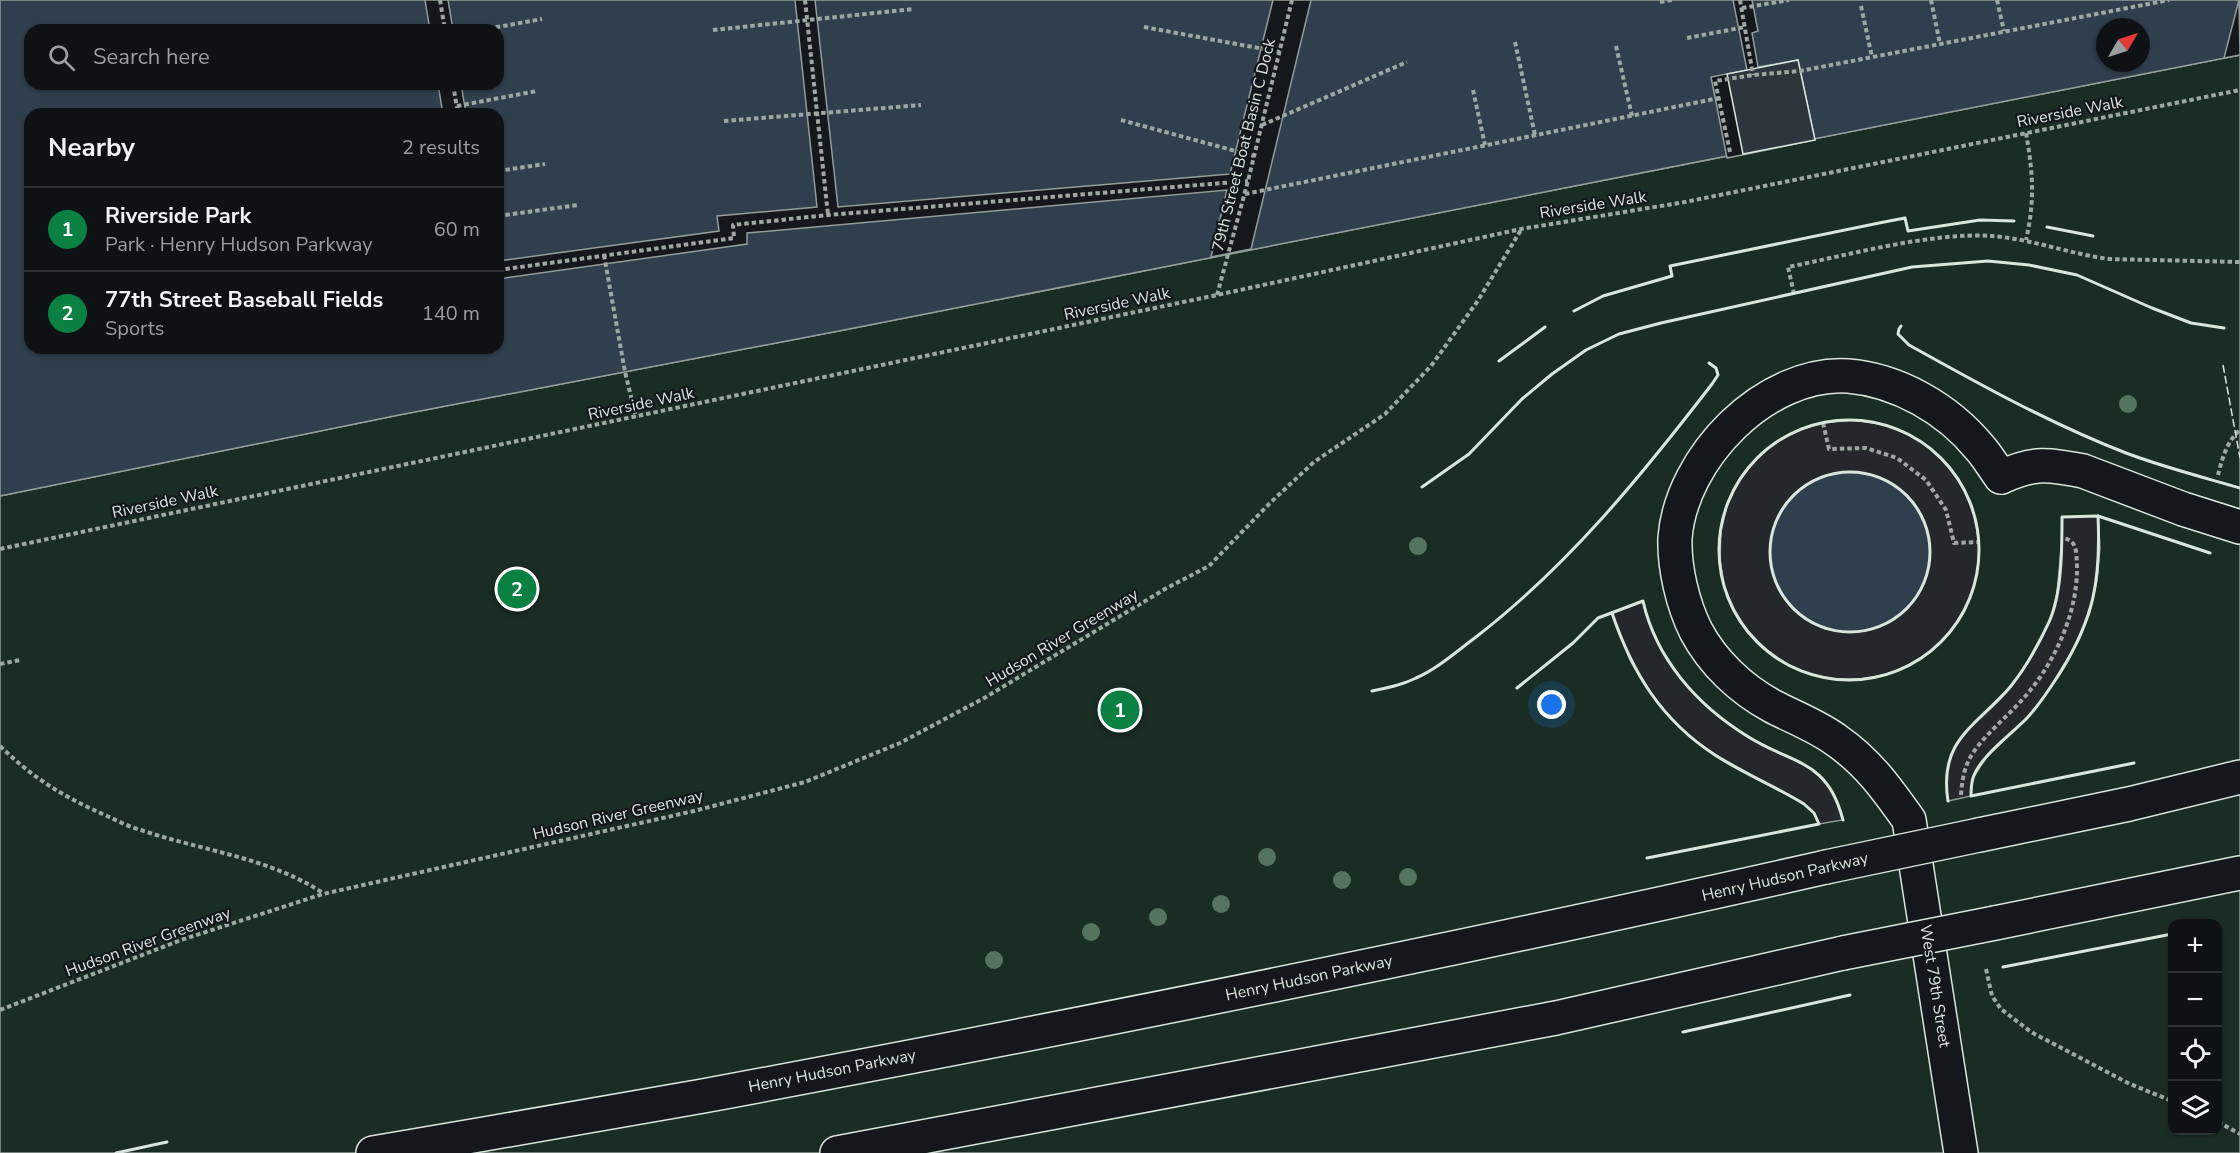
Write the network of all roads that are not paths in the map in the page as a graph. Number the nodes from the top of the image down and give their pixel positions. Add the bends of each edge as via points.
1 (2240, 527) edge
2 (2240, 777) edge
3 (2240, 873) edge
4 (373, 1153) edge
5 (837, 1153) edge
6 (1961, 1153) edge

1 - 6 main road, West 79th Street via 2083,471 2031,465 2001,477 1980,448 1937,408 1881,382 1847,376 1812,379 1753,407 1709,451 1692,478 1675,539 1679,576 1696,630 1715,660 1739,684 1835,739 1857,757 1879,777 1909,820
2 - 4 main road, Henry Hudson Parkway, bridge via 1589,921 1218,997 700,1096
3 - 5 main road, bridge via 1843,953 1557,1018

